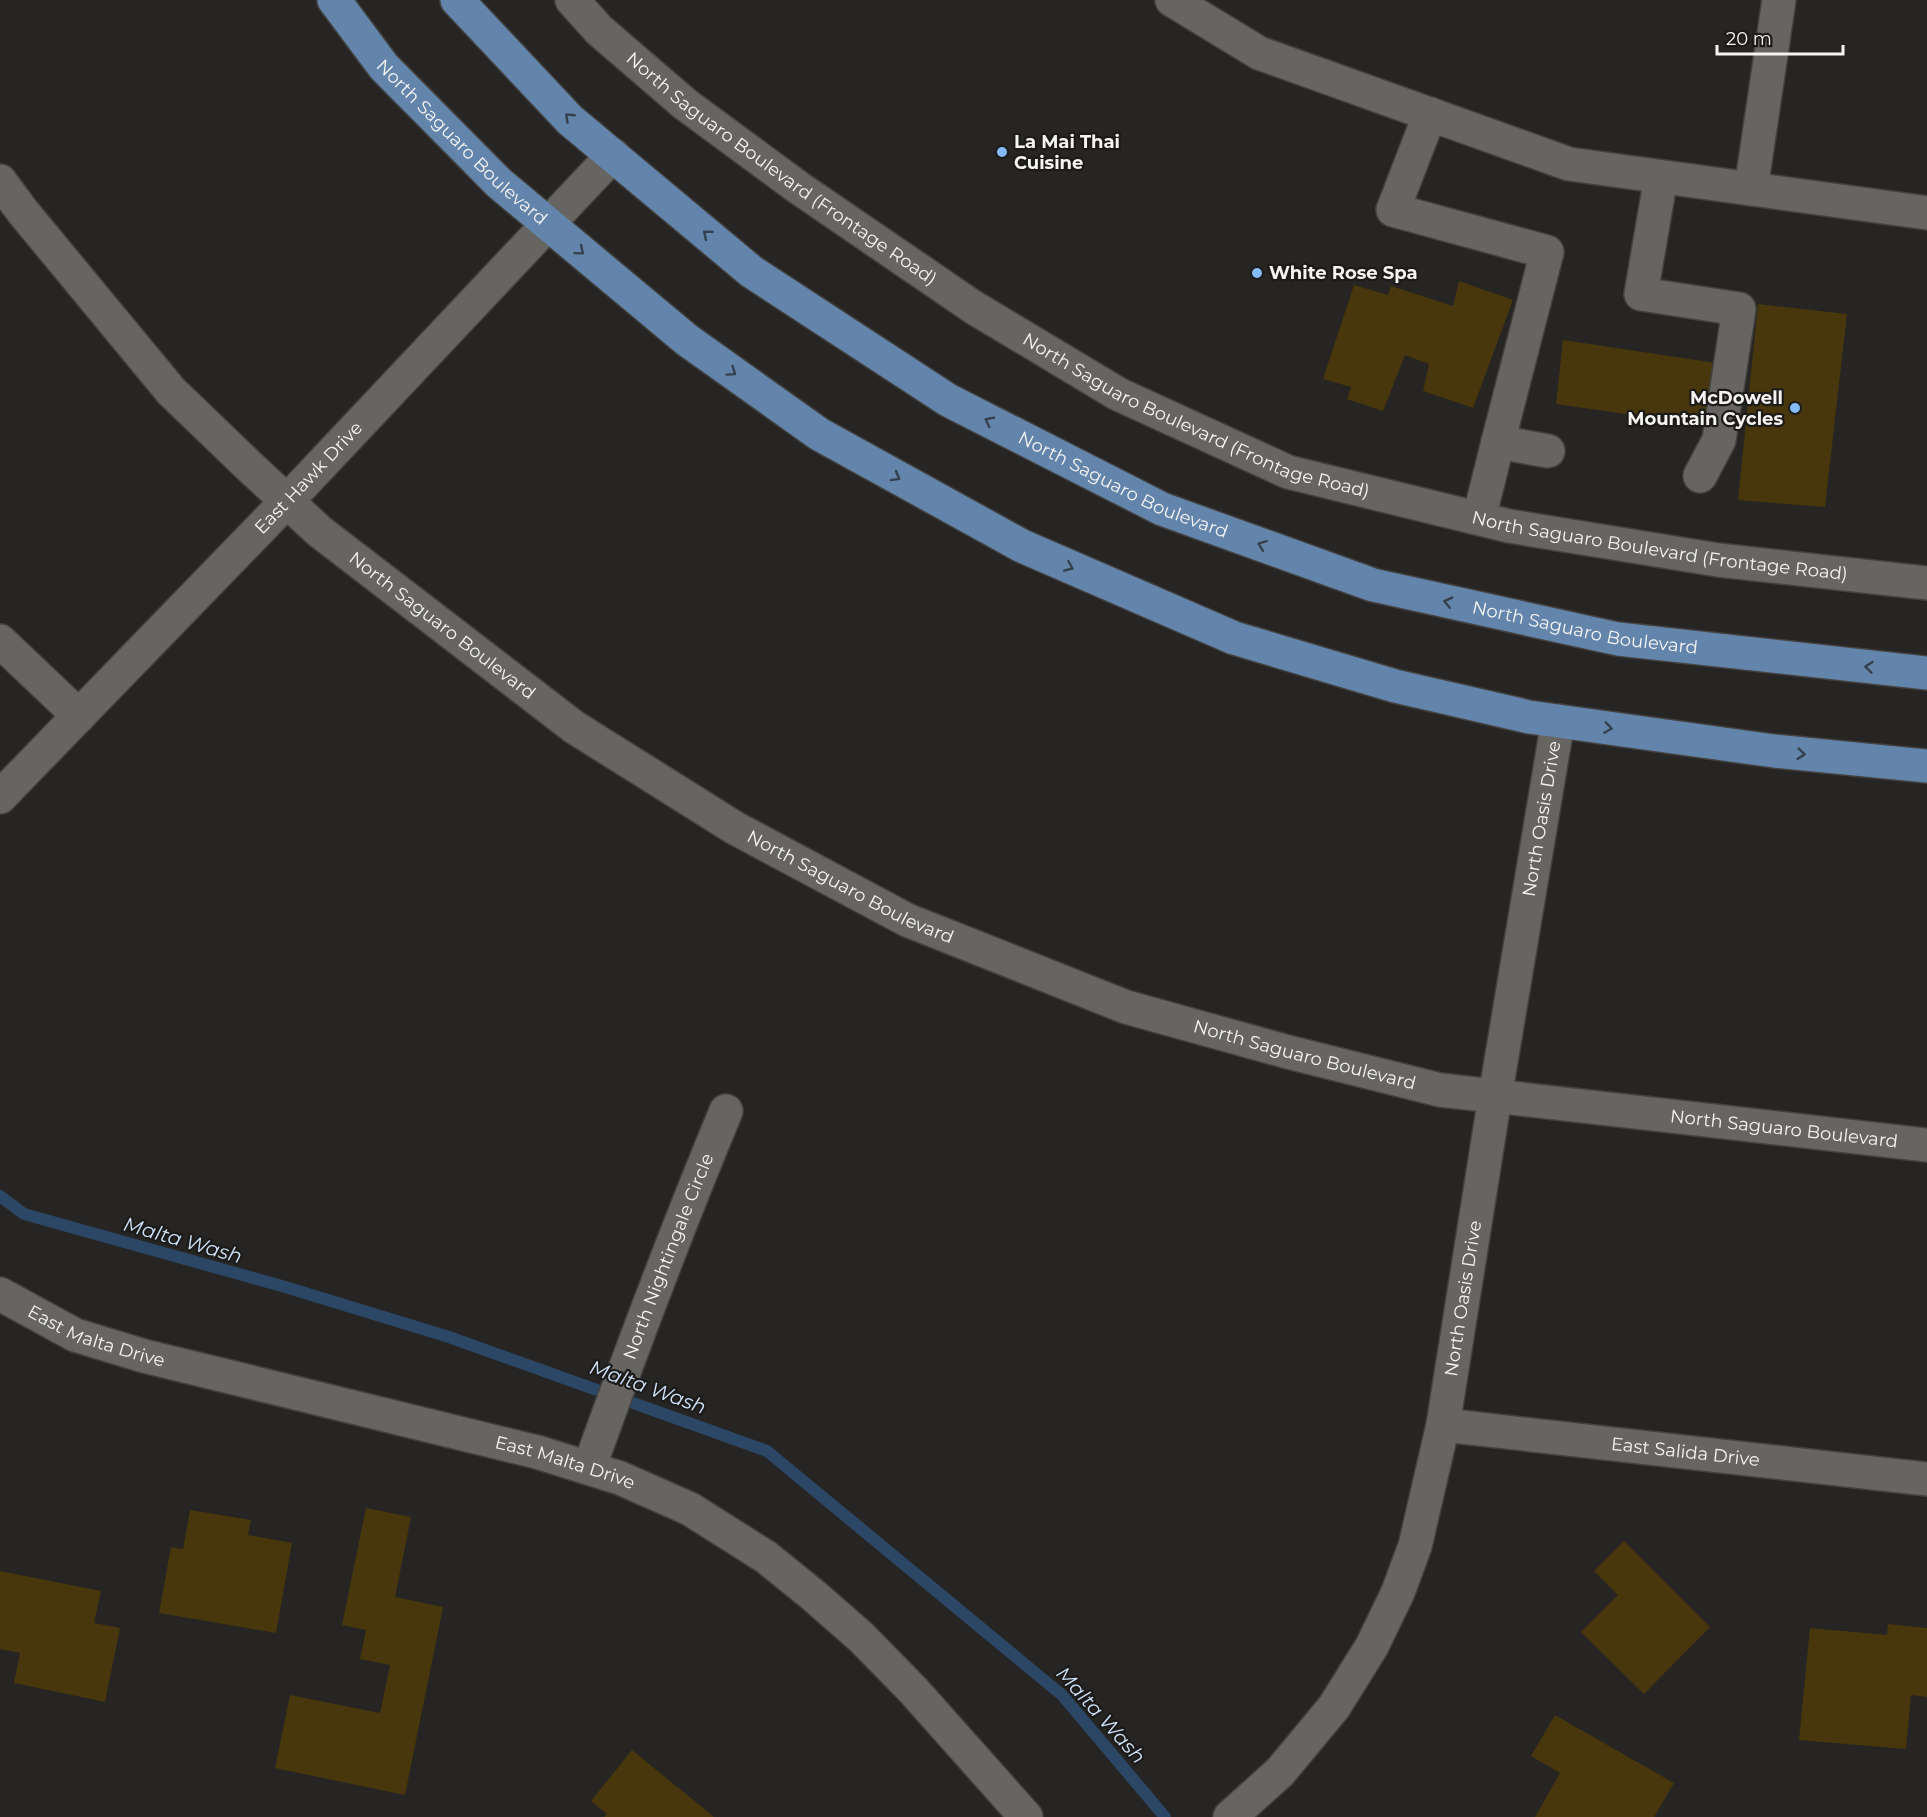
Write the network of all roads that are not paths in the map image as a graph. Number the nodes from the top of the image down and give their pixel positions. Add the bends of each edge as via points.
1 (334, 0) edge
2 (456, 0) edge
3 (572, 0) edge
4 (1172, 0) edge
5 (1779, 0) edge
6 (1430, 114) junction
7 (613, 155) junction
8 (1661, 177) junction
9 (0, 181) edge
10 (1751, 189) junction
11 (1927, 213) edge
12 (548, 224) junction
13 (1498, 442) junction
14 (1548, 451) dead end
15 (1700, 476) dead end
16 (287, 501) junction
17 (1479, 518) junction
18 (1927, 584) edge
19 (0, 642) edge
20 (1927, 673) edge
21 (79, 716) junction
22 (1558, 721) junction
23 (1927, 766) edge
24 (0, 797) edge
25 (1495, 1097) junction
26 (726, 1111) dead end
27 (1927, 1144) edge
28 (0, 1294) edge
29 (1443, 1425) junction
30 (589, 1468) junction
31 (1927, 1479) edge
32 (1026, 1817) edge
33 (1230, 1817) edge

1 - 12 main road, North Saguaro Boulevard via 384,67 498,183
7 -> 2 main road, North Saguaro Boulevard via 570,120
3 - 17 street, North Saguaro Boulevard (Frontage Road) via 599,30 686,104 799,188 973,307 1118,394 1288,472
4 - 6 street via 1259,53
5 - 10 street
6 - 8 street via 1569,164
6 - 13 street via 1393,210 1547,252
7 - 12 street, East Hawk Drive
20 -> 7 main road, North Saguaro Boulevard via 1618,639 1373,585 1162,509 948,400 752,272
8 - 10 street
8 - 15 street via 1641,294 1739,309 1719,440
9 - 16 street, North Saguaro Boulevard via 171,391
10 - 11 street
12 - 16 street, East Hawk Drive
12 -> 22 main road, North Saguaro Boulevard via 687,340 819,434 1022,546 1234,638 1395,686
13 - 14 street
13 - 17 street
16 - 21 street, East Hawk Drive
16 - 25 street, North Saguaro Boulevard via 320,531 574,727 735,828 908,921 1126,1006 1440,1090
17 - 18 street, North Saguaro Boulevard (Frontage Road) via 1718,560
19 - 21 street
21 - 24 street, East Hawk Drive
22 -> 23 main road, North Saguaro Boulevard via 1774,751
22 - 25 street, North Oasis Drive
25 - 27 street, North Saguaro Boulevard
25 - 29 street, North Oasis Drive
26 - 30 street, North Nightingale Circle
28 - 30 street, East Malta Drive via 75,1335 144,1356
29 - 31 street, East Salida Drive
29 - 33 street, North Oasis Drive via 1415,1546 1372,1646 1334,1707 1280,1772
30 - 32 street, East Malta Drive via 690,1509 766,1557 805,1588 861,1637

